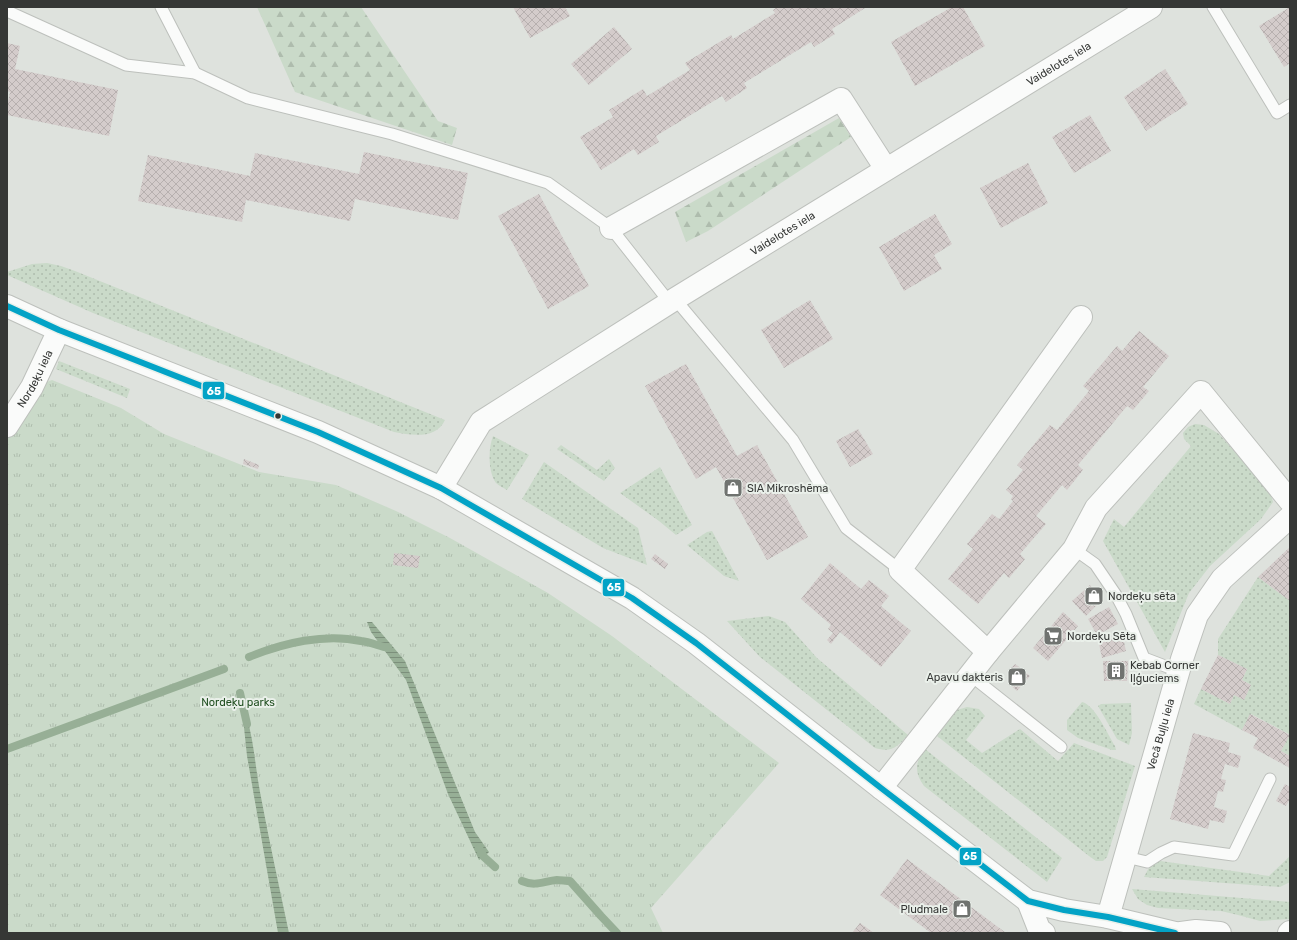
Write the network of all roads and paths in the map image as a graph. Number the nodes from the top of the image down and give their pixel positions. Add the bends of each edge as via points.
1 (161, 7) edge
2 (1151, 7) edge
3 (1213, 7) edge
4 (7, 11) edge
5 (195, 73) junction
6 (1290, 105) edge
7 (886, 170) junction
8 (611, 228) junction
9 (673, 301) junction
10 (7, 306) edge
11 (1081, 317) dead end
12 (58, 330) junction
13 (7, 426) edge
14 (441, 488) junction
15 (1290, 501) edge
16 (1290, 517) edge
17 (1074, 549) junction
18 (900, 570) junction
19 (988, 652) junction
20 (1178, 671) junction
21 (970, 675) junction
22 (1061, 747) dead end
23 (1270, 779) dead end
24 (881, 788) junction
25 (1126, 857) junction
26 (1028, 901) junction
27 (1108, 917) junction
28 (1044, 933) edge
29 (1175, 933) edge
30 (1181, 933) edge
31 (1220, 933) edge

1 - 5 lane
2 - 7 street, Vaidelotes iela
3 - 6 lane via 1277,113
4 - 5 lane via 126,65
5 - 8 lane via 248,98 392,134 548,183
7 - 8 street via 841,99
7 - 9 street, Vaidelotes iela
8 - 9 lane
9 - 14 street, Vaidelotes iela via 481,422
9 - 18 lane via 793,440 846,528
10 - 12 street
11 - 18 street
12 - 13 street, Nordeķu iela via 32,387
12 - 14 street via 318,432
14 - 24 street via 632,598 696,643
15 - 17 street via 1200,392 1096,508
16 - 20 street, Vecā Buļļu iela via 1222,579 1197,615
17 - 19 street
17 - 20 lane via 1095,564 1116,595 1144,658
18 - 19 street
19 - 21 street
20 - 25 street, Vecā Buļļu iela
21 - 22 lane
21 - 24 street
23 - 25 lane via 1233,856 1174,847 1147,862
24 - 26 street
25 - 27 street, Vecā Buļļu iela
26 - 27 street
26 - 28 street via 1039,929
27 - 29 street
30 - 31 street

